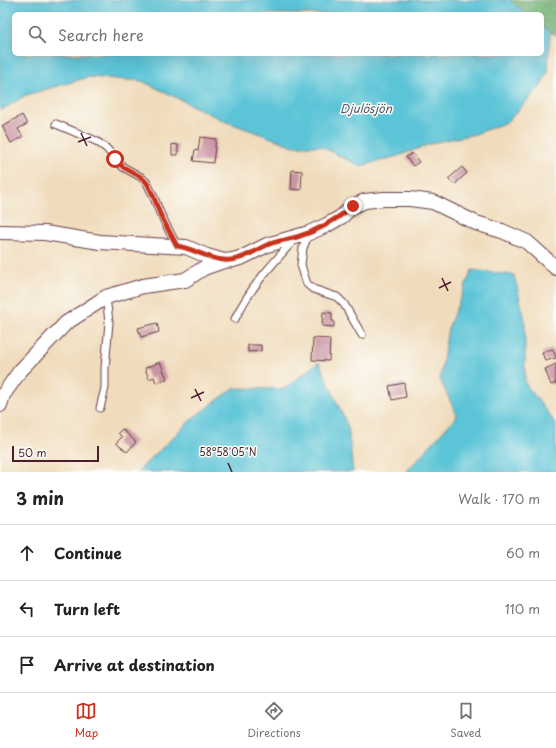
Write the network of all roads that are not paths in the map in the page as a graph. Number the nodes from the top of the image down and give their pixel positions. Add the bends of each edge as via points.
1 (56, 124) dead end
2 (0, 232) edge
3 (303, 235) junction
4 (177, 246) junction
5 (224, 260) junction
6 (556, 268) edge
7 (106, 297) junction
8 (235, 319) dead end
9 (362, 335) dead end
10 (0, 405) edge
11 (100, 408) dead end

1 - 4 lane via 96,141 123,167 147,183
2 - 4 street via 45,233 100,242
3 - 5 street via 267,245 243,257
3 - 6 street via 327,225 353,206 365,201 410,199 433,202 476,223 527,242
3 - 8 lane via 269,267 240,307
3 - 9 lane via 301,265 307,284 313,289 337,297
4 - 5 street
5 - 7 street via 204,268 185,280 144,286
7 - 10 street via 66,323 43,346 2,395
7 - 11 lane via 109,322 105,388

